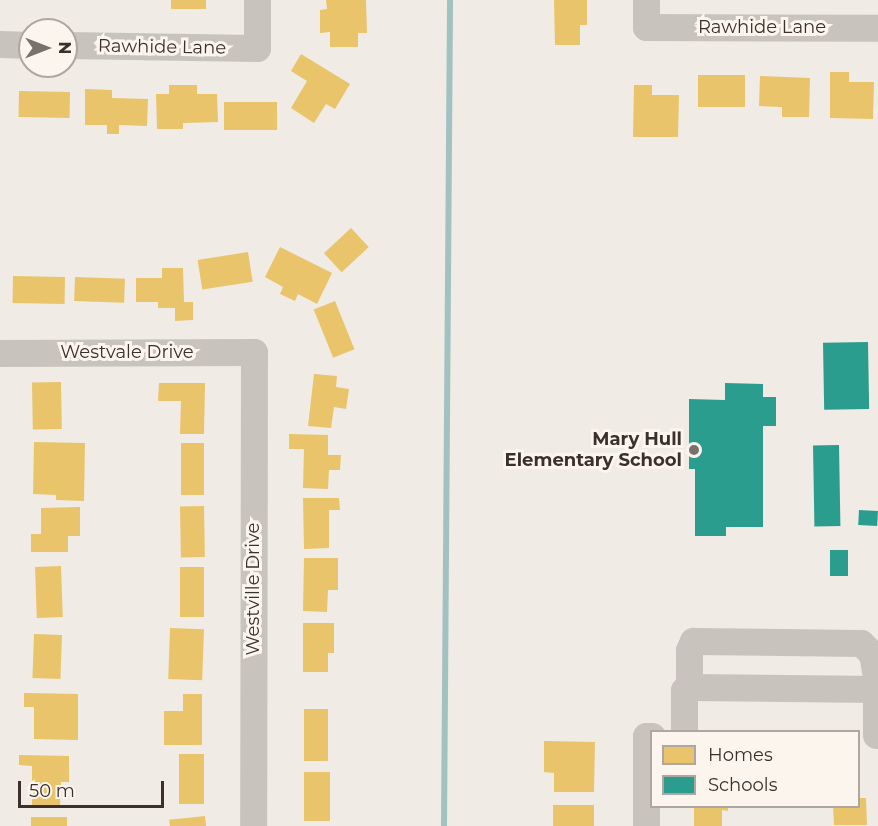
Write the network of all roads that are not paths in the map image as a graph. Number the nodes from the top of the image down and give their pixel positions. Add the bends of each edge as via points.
1 (257, 0) edge
2 (646, 0) edge
3 (878, 28) edge
4 (0, 45) edge
5 (18, 45) edge
6 (78, 45) edge
7 (254, 352) joint
8 (0, 353) edge
9 (689, 687) junction
10 (877, 689) edge
11 (684, 730) edge
12 (649, 735) edge
13 (871, 735) edge
14 (253, 826) edge
15 (646, 826) edge

1 - 6 street, Rawhide Lane via 257,48
2 - 3 street, Rawhide Lane via 646,27
4 - 5 street
7 - 8 street, Westvale Drive
7 - 14 street, Westville Drive
9 - 10 street
9 - 10 street via 688,650 693,641 704,641 861,643 872,654
9 - 11 street via 684,690
10 - 13 street
12 - 15 street

